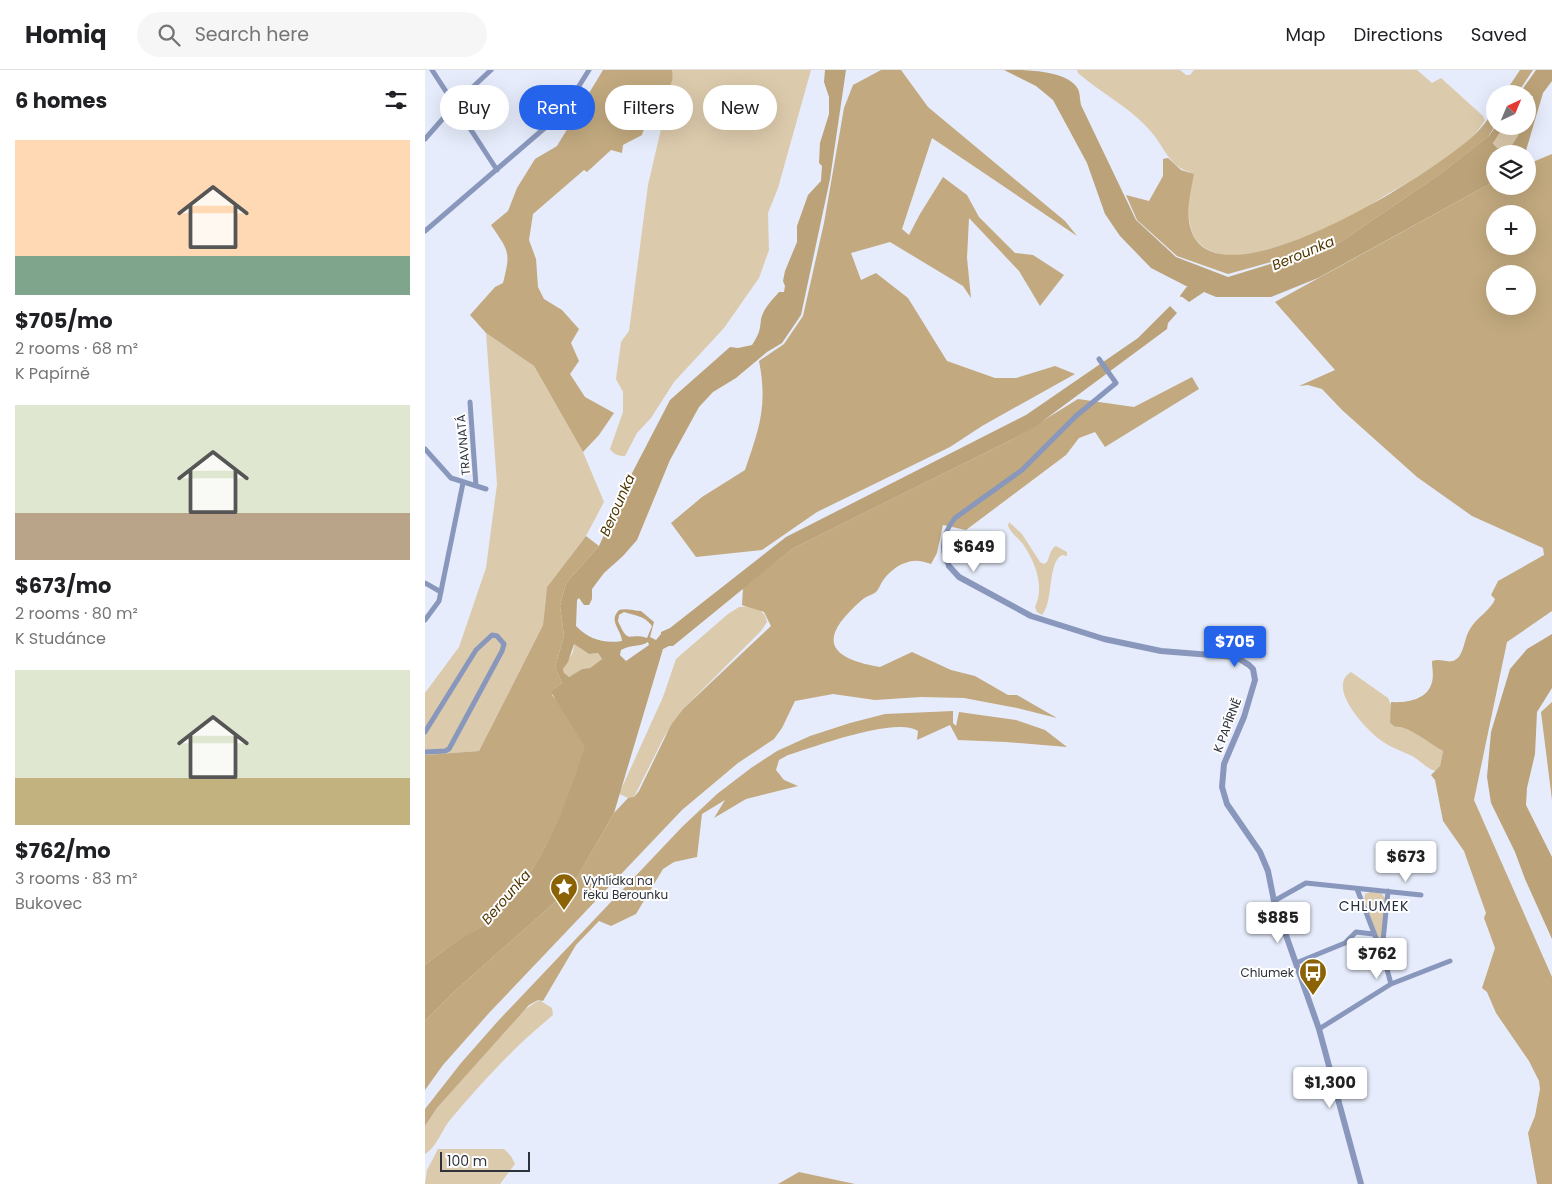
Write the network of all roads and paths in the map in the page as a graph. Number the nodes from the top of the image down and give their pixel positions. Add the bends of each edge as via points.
1 (432, 70) edge
2 (491, 70) edge
3 (589, 70) edge
4 (442, 85) edge
5 (476, 85) edge
6 (440, 122) edge
7 (471, 130) edge
8 (425, 139) edge
9 (497, 170) junction
10 (425, 230) edge
11 (1099, 359) dead end
12 (470, 402) dead end
13 (425, 449) edge
14 (463, 483) junction
15 (476, 486) junction
16 (486, 489) dead end
17 (949, 566) joint
18 (425, 583) edge
19 (441, 592) junction
20 (425, 620) edge
21 (425, 732) edge
22 (425, 752) edge
23 (1357, 889) junction
24 (1388, 891) junction
25 (1421, 895) dead end
26 (1274, 900) junction
27 (1373, 934) junction
28 (1381, 951) junction
29 (1450, 961) dead end
30 (1296, 963) junction
31 (1391, 984) junction
32 (1319, 1029) junction
33 (1361, 1184) edge

1 - 4 street
2 - 5 street
3 - 9 street via 554,120
6 - 8 street
7 - 9 street
9 - 10 street
11 - 17 street via 1116,384 1076,416 1036,457 949,526 943,541
12 - 15 street, TRAVNATÁ
13 - 14 street via 451,478
14 - 15 street
14 - 19 street
15 - 16 street
17 - 26 street, K PAPÍRNĚ via 959,577 1031,616 1104,639 1161,651 1236,657 1253,669 1255,680 1224,764 1222,787 1227,804 1261,852
18 - 19 street
19 - 20 street via 439,602
21 - 22 street via 476,650 492,635 497,636 503,644 502,651 449,749
23 - 24 street
23 - 26 street via 1306,883
23 - 27 street
24 - 25 street
24 - 28 street
26 - 30 street, K PAPÍRNĚ
27 - 28 street
27 - 30 street via 1356,932 1345,943
28 - 31 street
29 - 31 street
30 - 32 street, K PAPÍRNĚ
31 - 32 street
32 - 33 street, K PAPÍRNĚ

